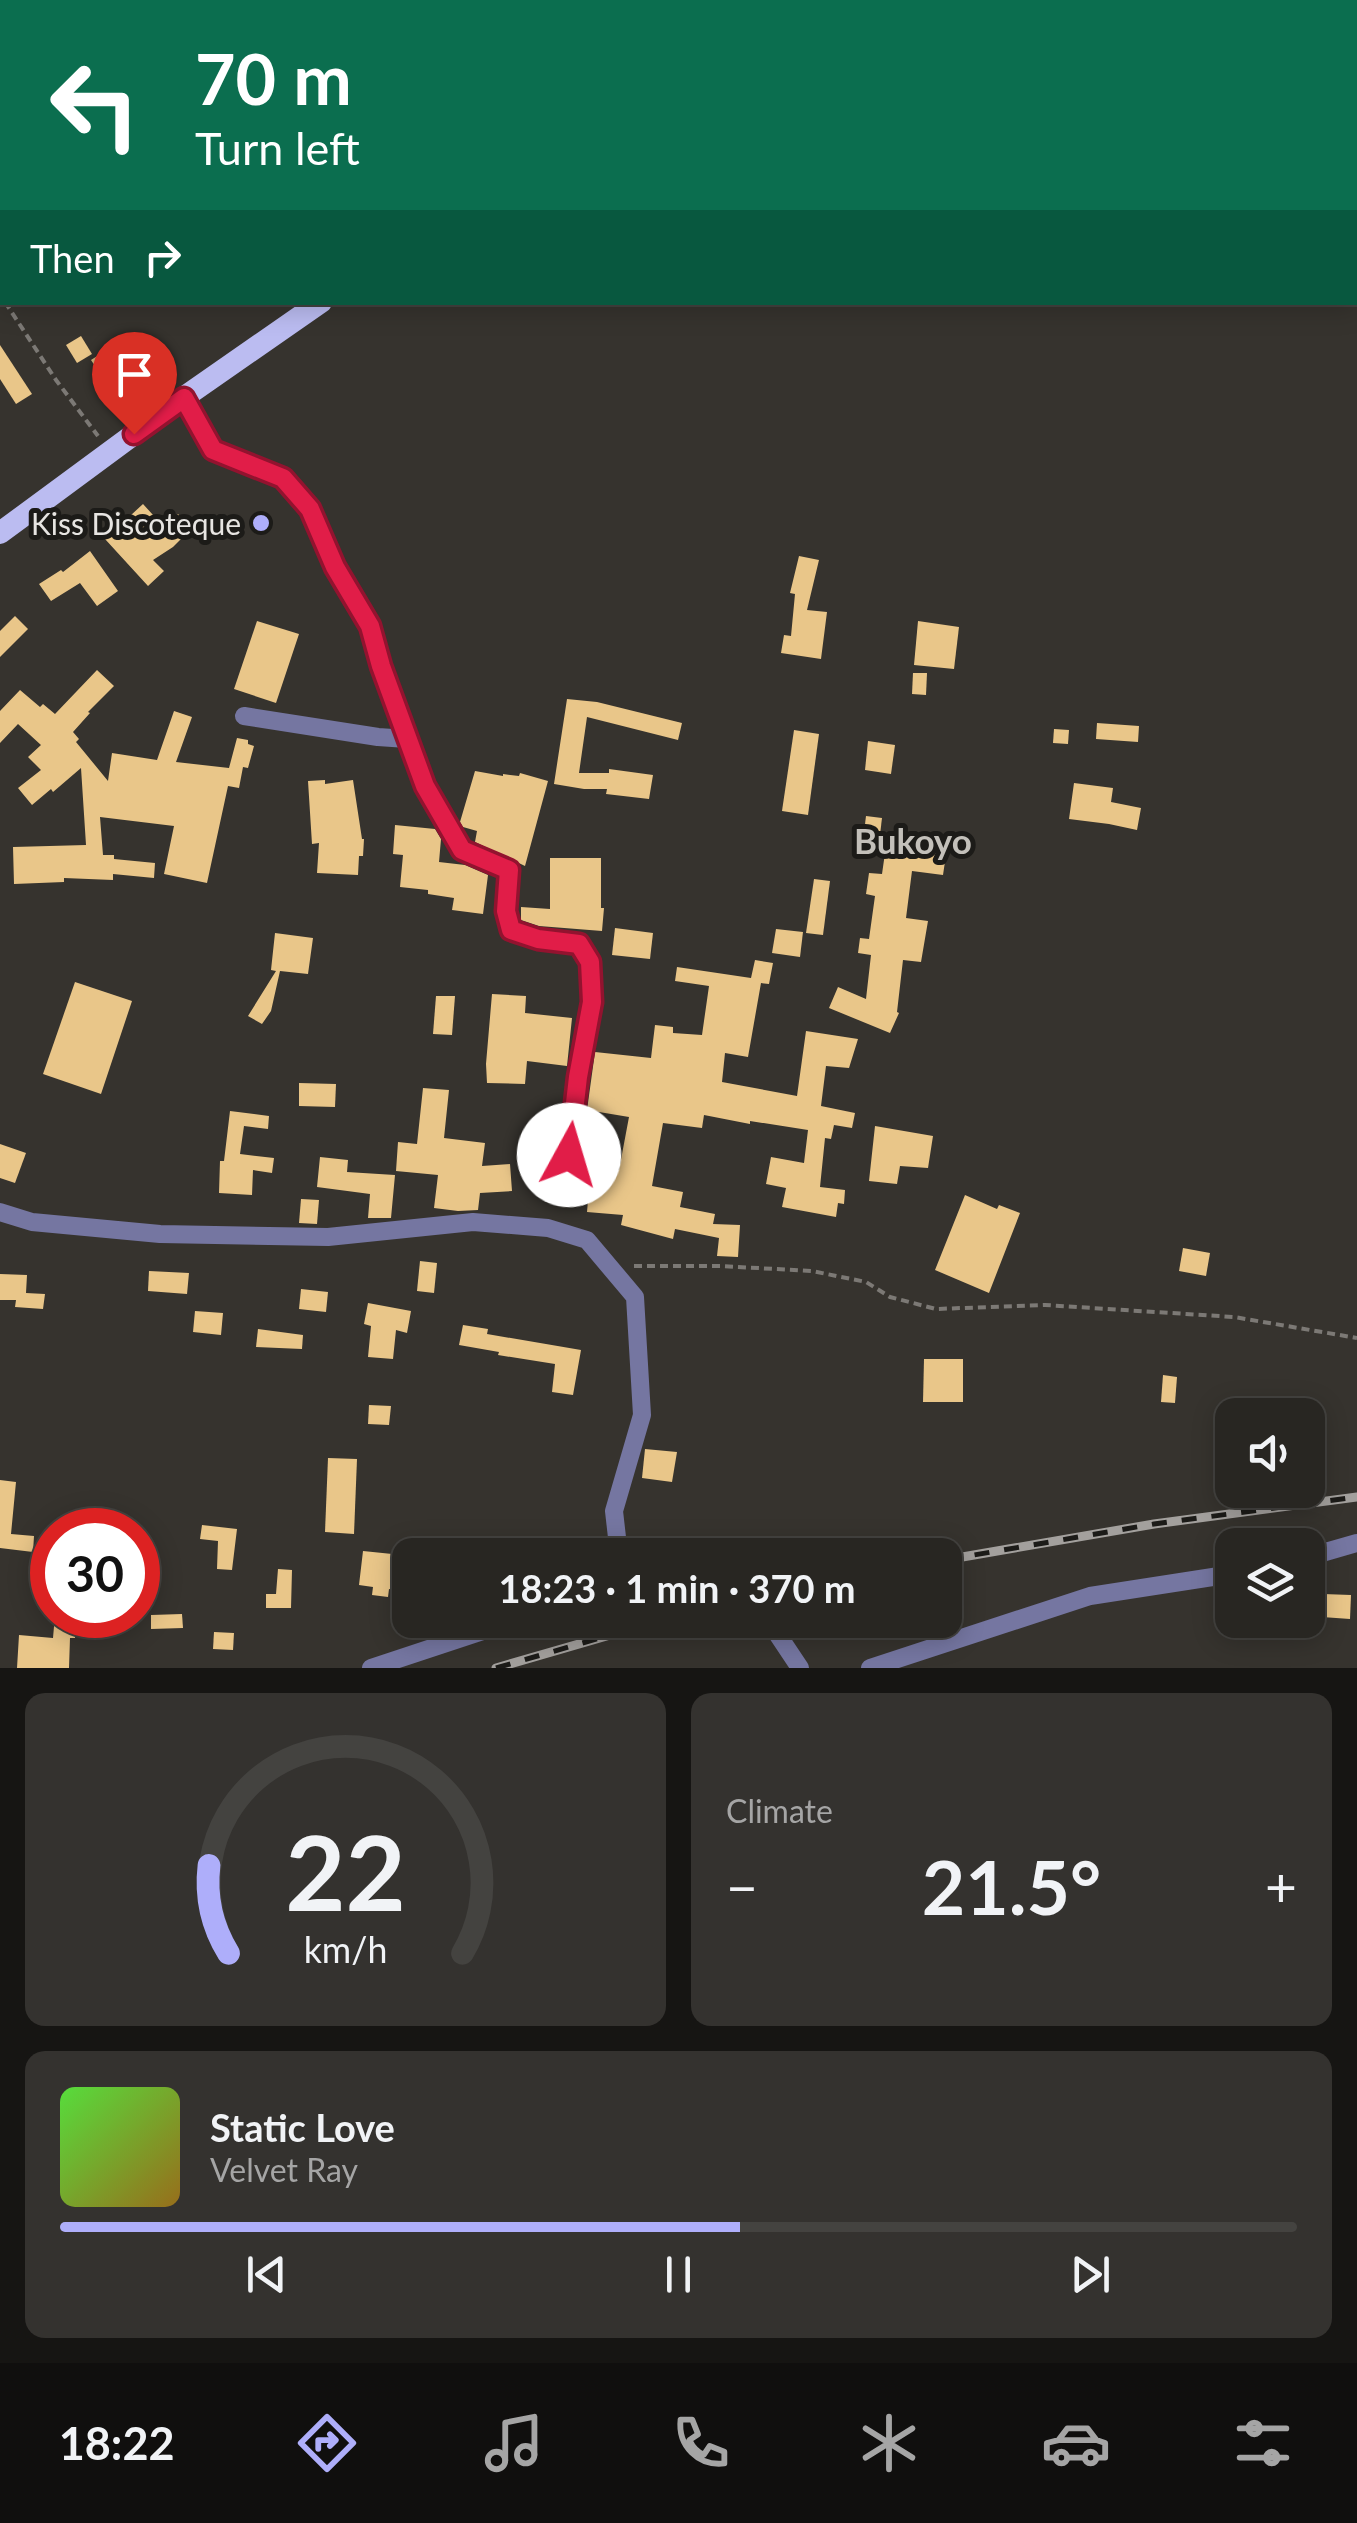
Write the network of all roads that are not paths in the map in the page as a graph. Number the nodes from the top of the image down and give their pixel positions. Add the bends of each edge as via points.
1 (317, 305) edge
2 (184, 398) junction
3 (0, 533) edge
4 (244, 716) dead end
5 (406, 738) junction
6 (569, 1155) dead end
7 (0, 1212) edge
8 (617, 1538) edge
9 (1357, 1542) edge
10 (1325, 1552) edge
11 (1215, 1577) edge
12 (461, 1638) edge
13 (780, 1638) edge
14 (370, 1668) edge
15 (800, 1668) edge
16 (870, 1668) edge

1 - 2 main road
2 - 3 main road
2 - 5 street via 213,450 283,478 310,509 370,626
4 - 5 street
5 - 6 street via 462,850 509,870 511,930 579,944 590,962 592,1002
7 - 8 street via 32,1222 160,1234 328,1237 473,1222 548,1228 587,1240 635,1297 642,1415 614,1510
9 - 10 street
11 - 16 street via 1090,1596
12 - 14 street
13 - 15 street

